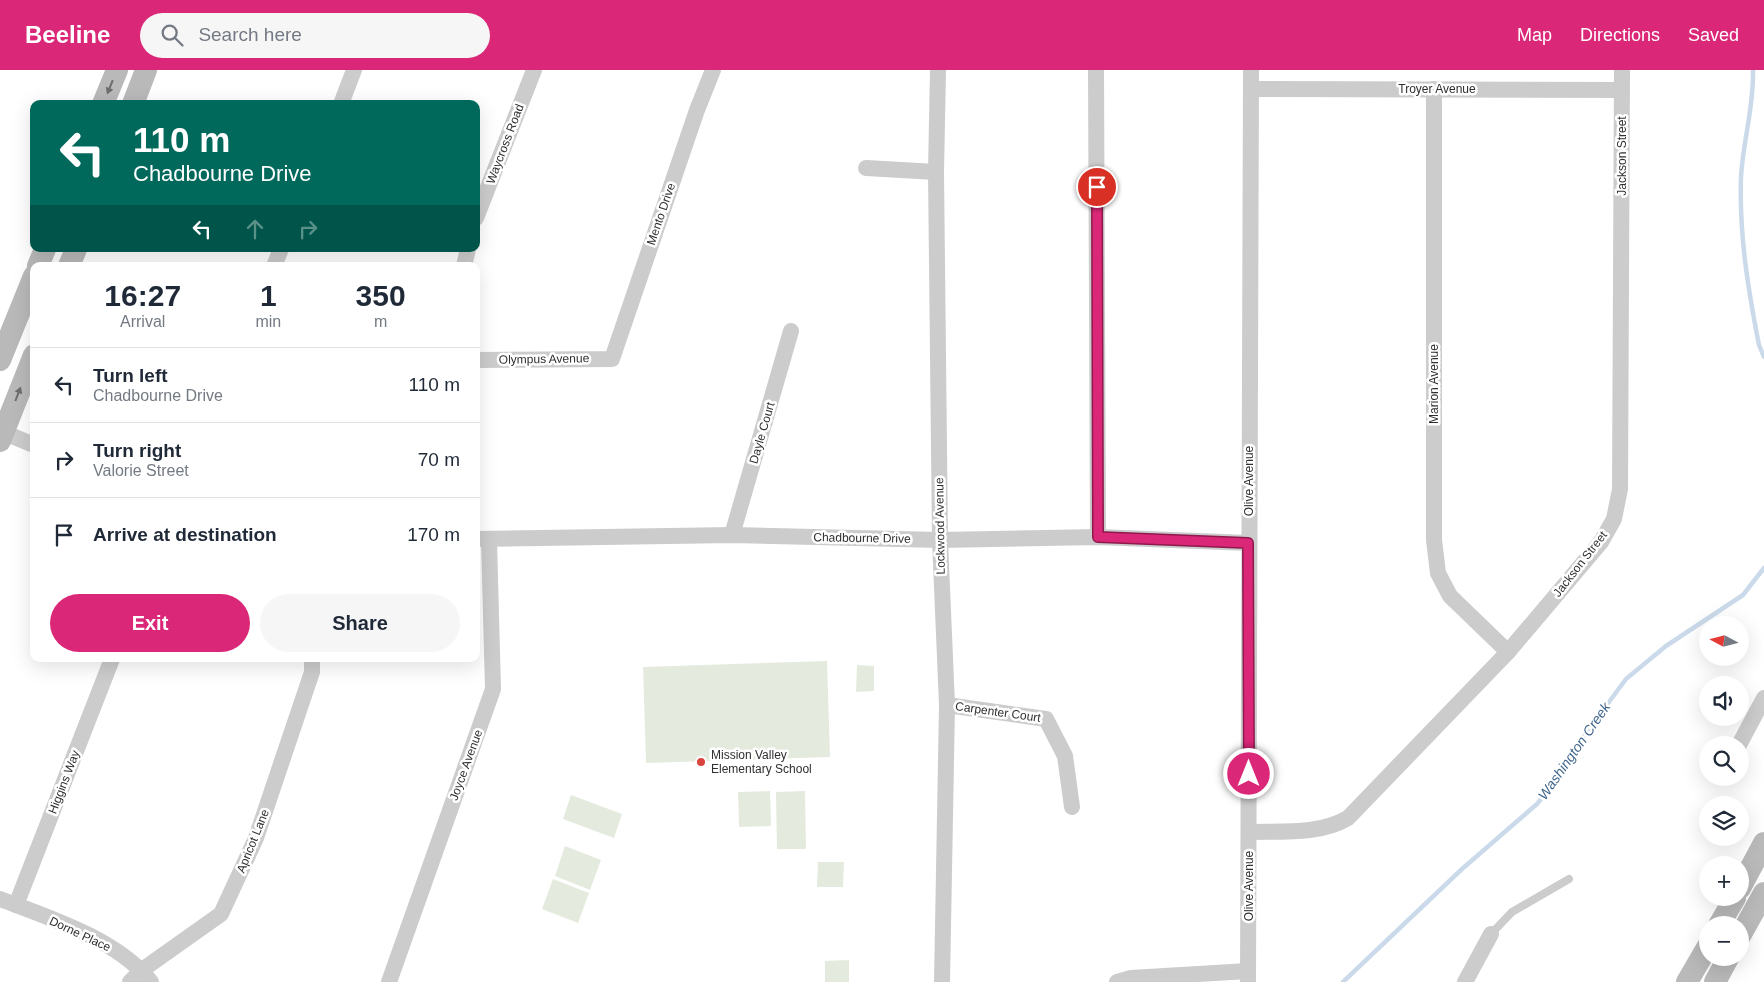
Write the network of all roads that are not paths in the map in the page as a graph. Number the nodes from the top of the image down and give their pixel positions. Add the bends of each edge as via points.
1 (117, 70) edge
2 (146, 70) edge
3 (354, 70) edge
4 (534, 70) edge
5 (714, 70) edge
6 (938, 70) edge
7 (1096, 70) edge
8 (1251, 70) edge
9 (1622, 70) edge
10 (1252, 89) junction
11 (1434, 89) junction
12 (1622, 90) junction
13 (105, 100) edge
14 (134, 100) edge
15 (343, 100) edge
16 (866, 168) dead end
17 (936, 172) junction
18 (480, 208) edge
19 (30, 286) edge
20 (792, 331) dead end
21 (612, 358) joint
22 (0, 360) edge
23 (480, 360) edge
24 (30, 365) edge
25 (1, 435) edge
26 (30, 444) edge
27 (732, 535) junction
28 (1098, 537) junction
29 (483, 540) edge
30 (940, 540) junction
31 (1248, 543) junction
32 (1508, 652) junction
33 (111, 662) edge
34 (312, 662) edge
35 (1764, 698) edge
36 (947, 705) junction
37 (1744, 736) edge
38 (1072, 807) dead end
39 (1249, 832) junction
40 (1764, 843) edge
41 (1749, 871) edge
42 (1568, 879) dead end
43 (0, 899) edge
44 (1756, 900) edge
45 (16, 905) junction
46 (1749, 916) edge
47 (1492, 934) joint
48 (1699, 961) edge
49 (1724, 966) edge
50 (147, 976) edge
51 (1248, 977) edge
52 (130, 982) edge
53 (389, 982) edge
54 (942, 982) edge
55 (1117, 982) edge
56 (1465, 982) edge
57 (1687, 982) edge
58 (1715, 982) edge

1 -> 13 main road
2 - 14 main road
3 - 15 street
4 - 18 street, Waycross Road
5 - 21 street, Mento Drive via 697,110
6 - 17 street, Lockwood Avenue
7 - 28 street
8 - 10 street, Olive Avenue
9 - 12 street, Jackson Street
10 - 11 street, Troyer Avenue
10 - 31 street, Olive Avenue
11 - 12 street, Troyer Avenue
11 - 32 street, Marion Avenue via 1434,540 1438,573 1450,596
12 - 32 street, Jackson Street via 1620,489 1614,519 1601,542
16 - 17 street
17 - 30 street, Lockwood Avenue
19 - 22 main road
20 - 27 street, Dayle Court
21 - 23 street, Olympus Avenue
25 -> 24 main road
25 - 26 street
27 - 29 street, Chadbourne Drive
27 - 30 street, Chadbourne Drive
28 - 30 street, Chadbourne Drive
28 - 31 street, Chadbourne Drive
29 - 53 street, Joyce Avenue via 493,689
30 - 36 street, Lockwood Avenue
31 - 39 street, Olive Avenue
32 - 39 street, Jackson Street via 1348,818 1321,830
33 - 45 street, Higgins Way
34 - 50 street, Apricot Lane via 312,672 256,838 221,914
35 - 37 street
36 - 38 street, Carpenter Court via 1046,719 1065,756
36 - 54 street, Lockwood Avenue
39 - 51 street, Olive Avenue
40 - 41 main road
42 - 47 lane via 1512,912
43 - 45 street, Dorne Place
44 - 46 main road
45 - 50 street, Dorne Place via 105,943
47 - 56 street
48 - 57 main road
49 - 58 main road
50 - 52 street, Apricot Lane
51 - 55 street via 1131,978

